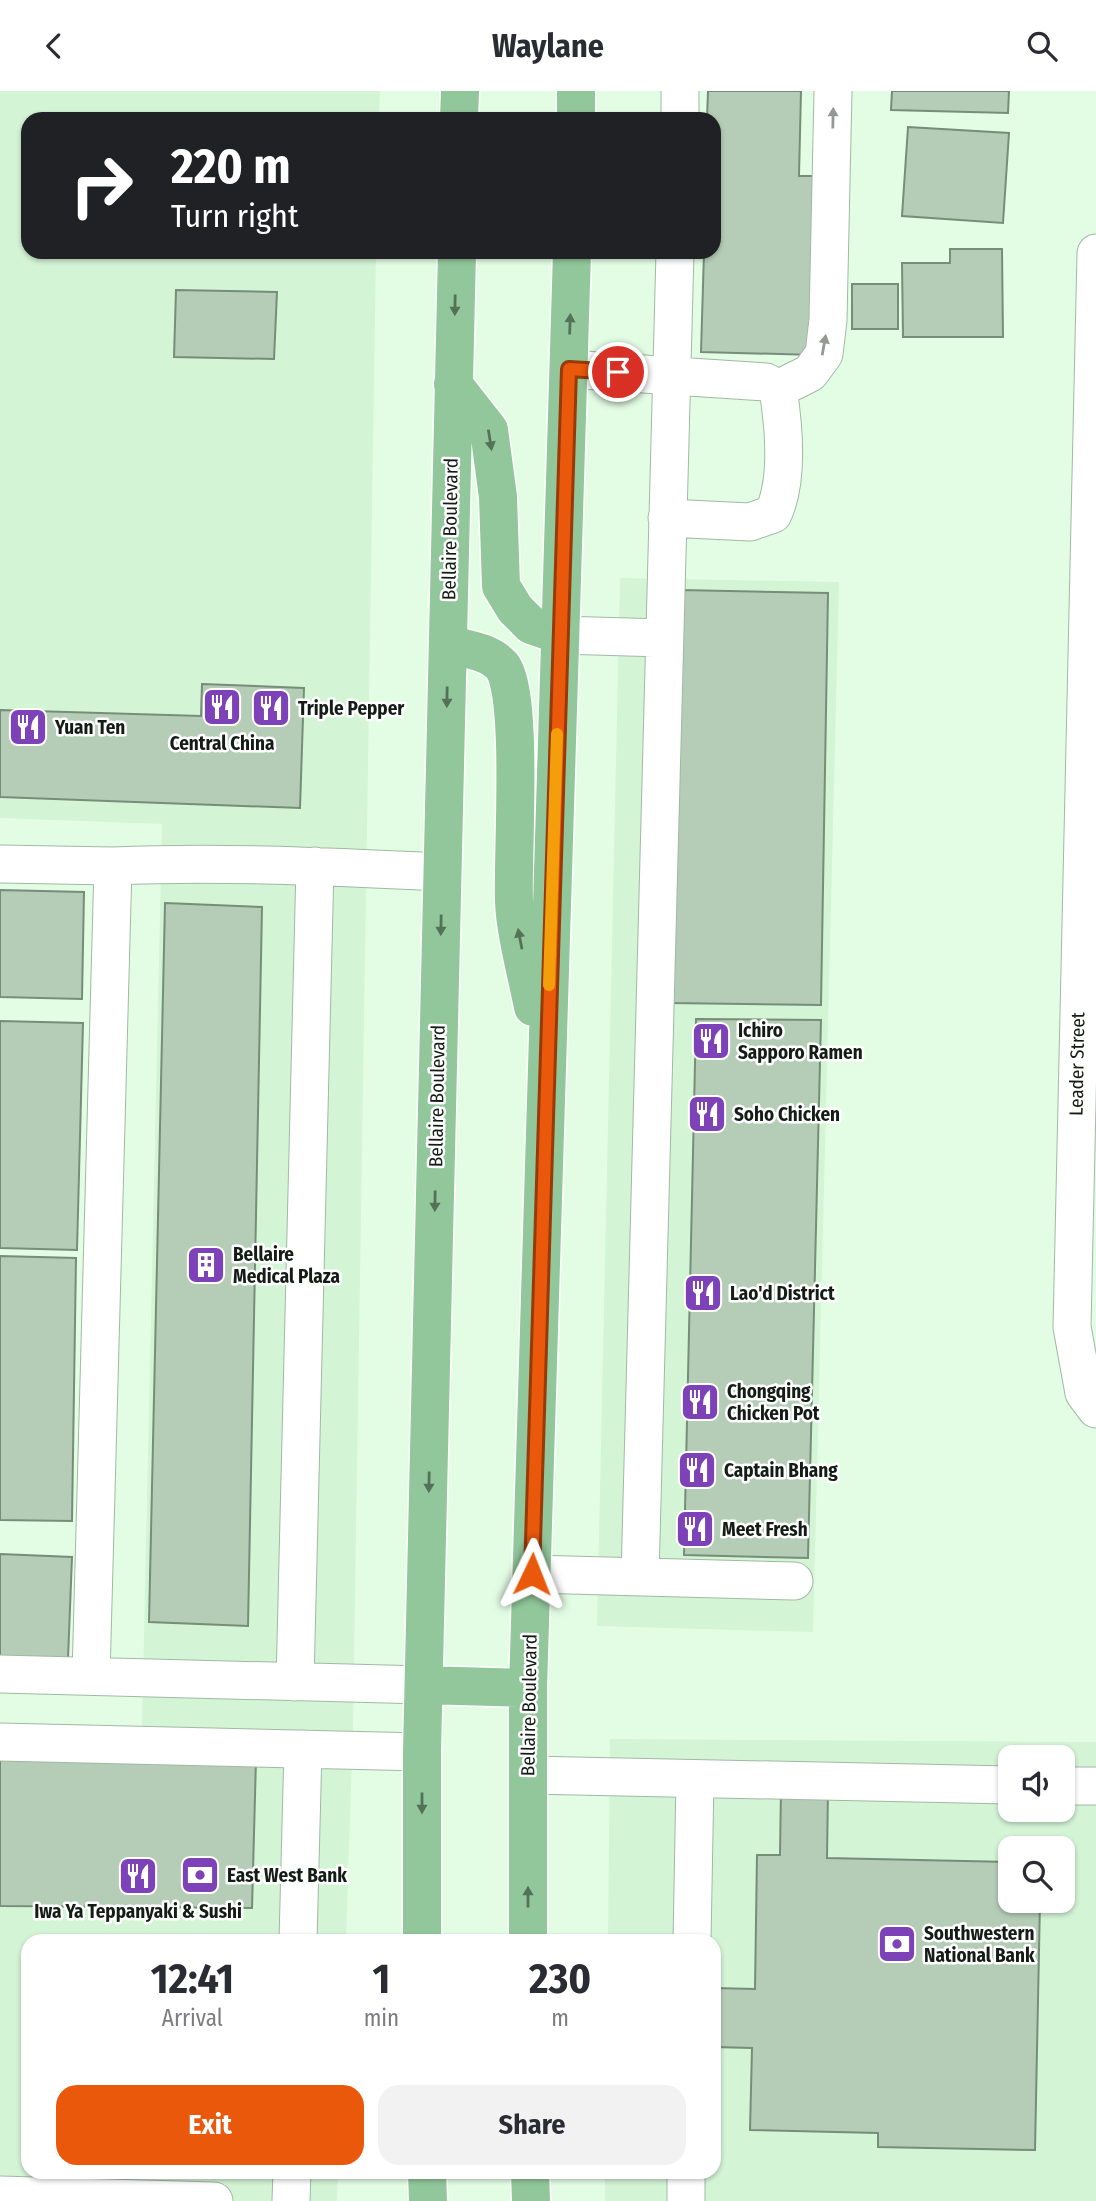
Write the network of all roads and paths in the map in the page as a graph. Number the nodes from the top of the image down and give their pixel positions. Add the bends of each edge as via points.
1 (460, 91) edge
2 (576, 91) edge
3 (680, 91) edge
4 (833, 91) edge
5 (459, 112) edge
6 (576, 112) edge
7 (680, 112) edge
8 (1096, 253) edge
9 (457, 259) edge
10 (572, 259) edge
11 (675, 259) edge
12 (569, 369) junction
13 (671, 375) junction
14 (453, 384) junction
15 (778, 389) junction
16 (667, 518) junction
17 (560, 635) junction
18 (663, 638) junction
19 (448, 644) junction
20 (0, 864) edge
21 (113, 866) junction
22 (315, 866) junction
23 (442, 872) junction
24 (547, 1078) junction
25 (1096, 1409) edge
26 (532, 1574) junction
27 (640, 1577) junction
28 (794, 1581) dead end
29 (0, 1674) edge
30 (91, 1677) junction
31 (295, 1682) junction
32 (424, 1685) junction
33 (528, 1688) junction
34 (0, 1742) edge
35 (303, 1749) junction
36 (422, 1752) junction
37 (528, 1775) junction
38 (695, 1779) junction
39 (998, 1785) edge
40 (1075, 1786) edge
41 (1096, 1786) edge
42 (298, 1934) edge
43 (422, 1934) edge
44 (528, 1934) edge
45 (692, 1934) edge
46 (292, 2179) edge
47 (427, 2179) edge
48 (530, 2179) edge
49 (686, 2179) edge
50 (0, 2195) edge
51 (214, 2201) edge
52 (291, 2201) edge
53 (428, 2201) edge
54 (531, 2201) edge
55 (685, 2201) edge

1 - 5 main road
2 - 6 main road
3 - 7 street
15 -> 4 street via 810,373 824,355
8 - 25 street, Leader Street via 1072,1327 1084,1394
9 -> 14 main road, Bellaire Boulevard
12 -> 10 main road, Bellaire Boulevard
11 - 13 street
12 - 13 street
12 - 17 main road, Bellaire Boulevard
13 - 15 street via 766,382
13 - 16 street
14 -> 17 main road via 489,430 498,497 501,586 531,625
14 - 19 main road, Bellaire Boulevard
15 - 16 street via 783,420 781,497 773,515 750,521
16 - 18 street
17 - 18 street
17 - 24 main road, Bellaire Boulevard
18 - 27 street
19 -> 23 main road, Bellaire Boulevard
24 -> 19 main road via 514,905 511,693 502,667 481,652
20 - 21 street
21 - 22 street
21 - 30 street
22 - 23 street
22 - 31 street
23 -> 32 main road, Bellaire Boulevard
24 - 26 main road, Bellaire Boulevard
26 - 27 street
26 - 33 main road, Bellaire Boulevard
27 - 28 street
29 - 30 street
30 - 31 street
31 - 32 street
32 - 33 main road
32 - 36 main road, Bellaire Boulevard
33 - 37 main road, Bellaire Boulevard
34 - 35 street
35 - 36 street
35 - 42 street
36 -> 43 main road, Bellaire Boulevard
37 - 38 street
44 -> 37 main road, Bellaire Boulevard
38 - 39 street
38 - 45 street
40 - 41 street
46 - 52 street
47 - 53 main road
48 - 54 main road
49 - 55 street
50 - 51 street

